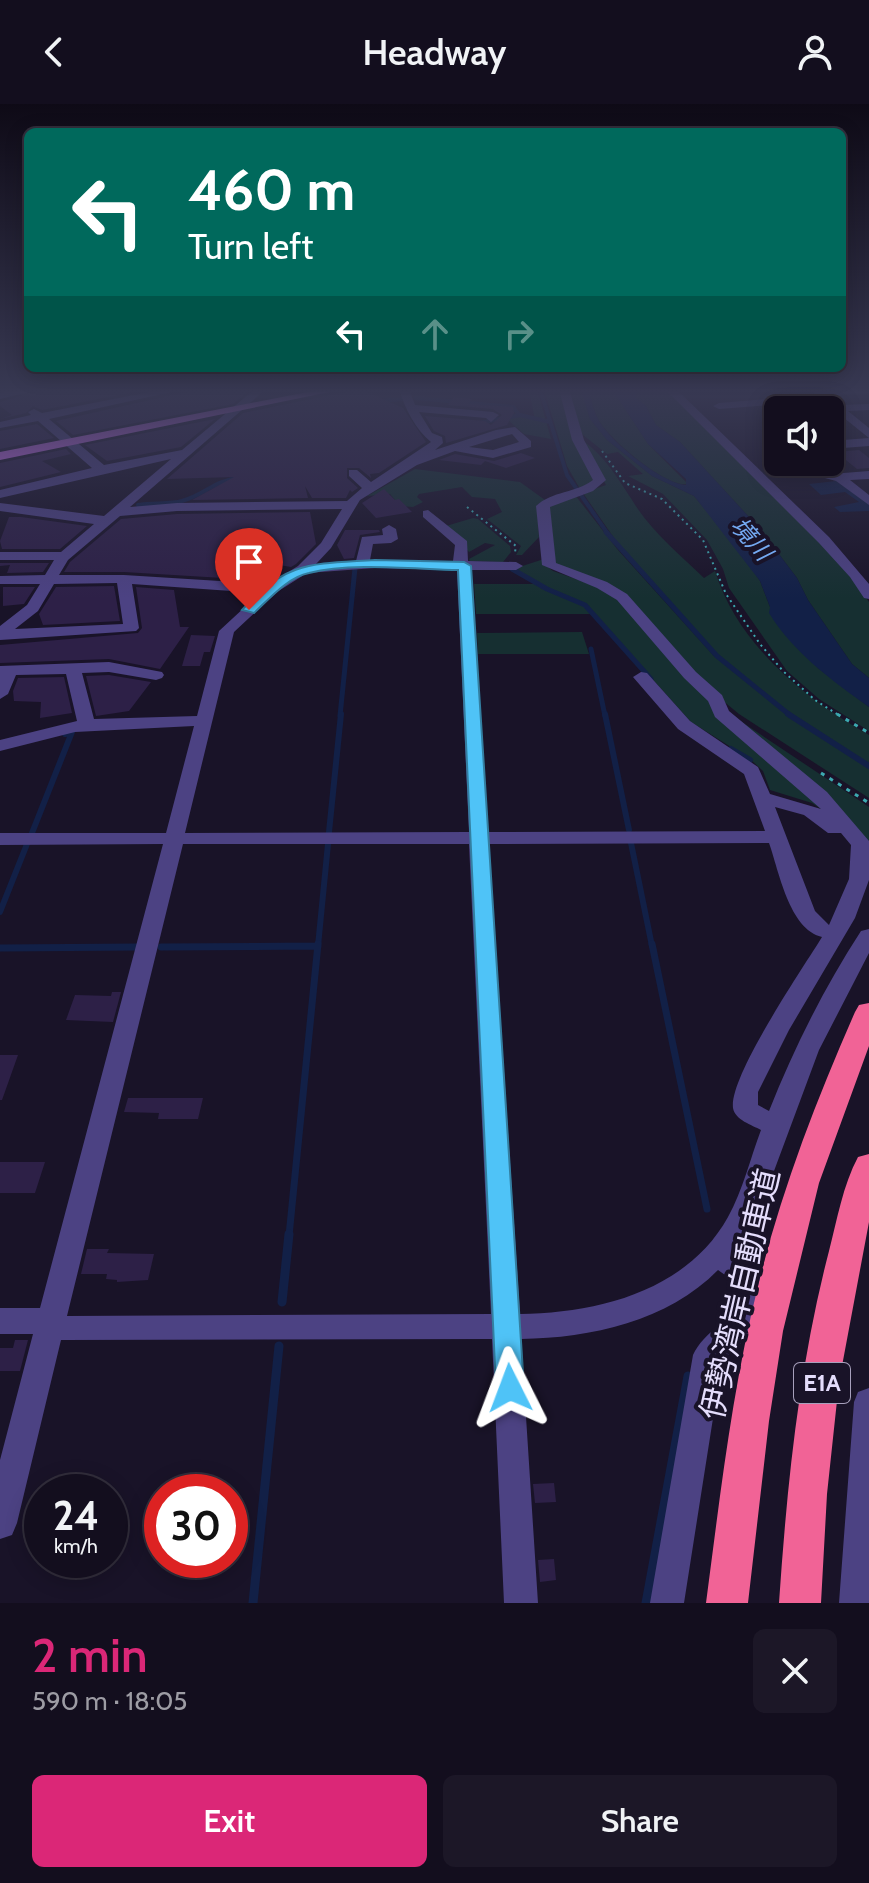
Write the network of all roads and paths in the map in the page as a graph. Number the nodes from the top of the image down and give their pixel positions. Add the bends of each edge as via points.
1 (90, 459) edge
2 (153, 459) edge
3 (181, 459) edge
4 (417, 459) edge
5 (422, 459) edge
6 (589, 459) edge
7 (610, 459) edge
8 (741, 459) edge
9 (413, 462) junction
10 (101, 469) junction
11 (353, 473) dead end
12 (869, 475) edge
13 (840, 478) joint
14 (373, 487) junction
15 (0, 494) edge
16 (257, 498) dead end
17 (869, 501) edge
18 (351, 505) junction
19 (0, 507) edge
20 (184, 507) junction
21 (467, 507) dead end
22 (428, 514) dead end
23 (114, 516) junction
24 (389, 529) dead end
25 (0, 556) edge
26 (64, 556) junction
27 (362, 564) junction
28 (462, 566) junction
29 (511, 566) joint
30 (303, 569) junction
31 (49, 579) junction
32 (124, 579) junction
33 (0, 580) edge
34 (272, 589) junction
35 (869, 595) edge
36 (0, 635) edge
37 (73, 669) junction
38 (4, 672) edge
39 (156, 675) dead end
40 (641, 677) dead end
41 (0, 694) edge
42 (204, 721) junction
43 (87, 727) junction
44 (869, 733) edge
45 (0, 746) edge
46 (764, 799) junction
47 (777, 837) junction
48 (481, 838) junction
49 (0, 839) edge
50 (176, 839) junction
51 (859, 853) junction
52 (864, 881) edge
53 (833, 933) junction
54 (869, 936) edge
55 (869, 1012) edge
56 (775, 1126) junction
57 (869, 1166) edge
58 (717, 1253) junction
59 (0, 1321) edge
60 (49, 1324) junction
61 (506, 1327) junction
62 (869, 1402) edge
63 (0, 1523) edge
64 (521, 1603) edge
65 (667, 1603) edge
66 (727, 1603) edge
67 (800, 1603) edge
68 (856, 1603) edge

1 - 10 street
2 - 10 street
3 - 23 street
4 - 9 street
5 - 9 street
6 - 51 street via 599,484 543,506 549,565 622,597 716,699 721,713 820,796 861,844
7 - 44 path via 625,483 662,499 703,540 726,594 783,671 815,700
8 - 35 street via 824,540
9 - 14 street
10 - 15 street
11 - 14 street
12 - 13 street
13 - 17 street
14 - 18 street
16 - 20 street via 204,499
18 - 20 street
18 - 30 street
19 - 23 street via 81,519
20 - 23 street
21 - 29 path via 516,546
22 - 28 street via 462,544
23 - 26 street
24 - 27 street via 391,539 367,540
25 - 26 street
26 - 31 street
27 - 28 street
27 - 30 street
28 - 29 street
28 - 48 street
30 - 34 street
31 - 32 street
31 - 33 street
31 - 36 street via 33,608
32 - 34 street
32 - 36 street via 131,628
34 - 42 street via 227,631
37 - 38 street
37 - 39 street via 109,667
37 - 43 street
38 - 41 street
40 - 46 street via 684,725 752,771
42 - 43 street
42 - 50 street
43 - 45 street via 40,733
46 - 47 street
46 - 51 street via 815,812
47 - 48 street
47 - 53 street via 805,913 820,930
48 - 50 street
48 - 61 street
49 - 50 street
50 - 60 street
51 - 52 street
52 - 53 street
53 - 56 street via 746,1092 746,1110
54 - 56 street via 830,999
55 - 66 highway, 伊勢湾岸自動車道 / E1A via 815,1146 786,1242 746,1450
56 - 58 street via 740,1222
57 - 67 highway, E1A via 855,1208 817,1411
58 - 61 street via 632,1311 597,1321
58 - 65 street via 749,1277 758,1294 746,1320 708,1355
59 - 60 street
60 - 61 street via 68,1329
60 - 63 street
61 - 64 street
62 - 68 street

